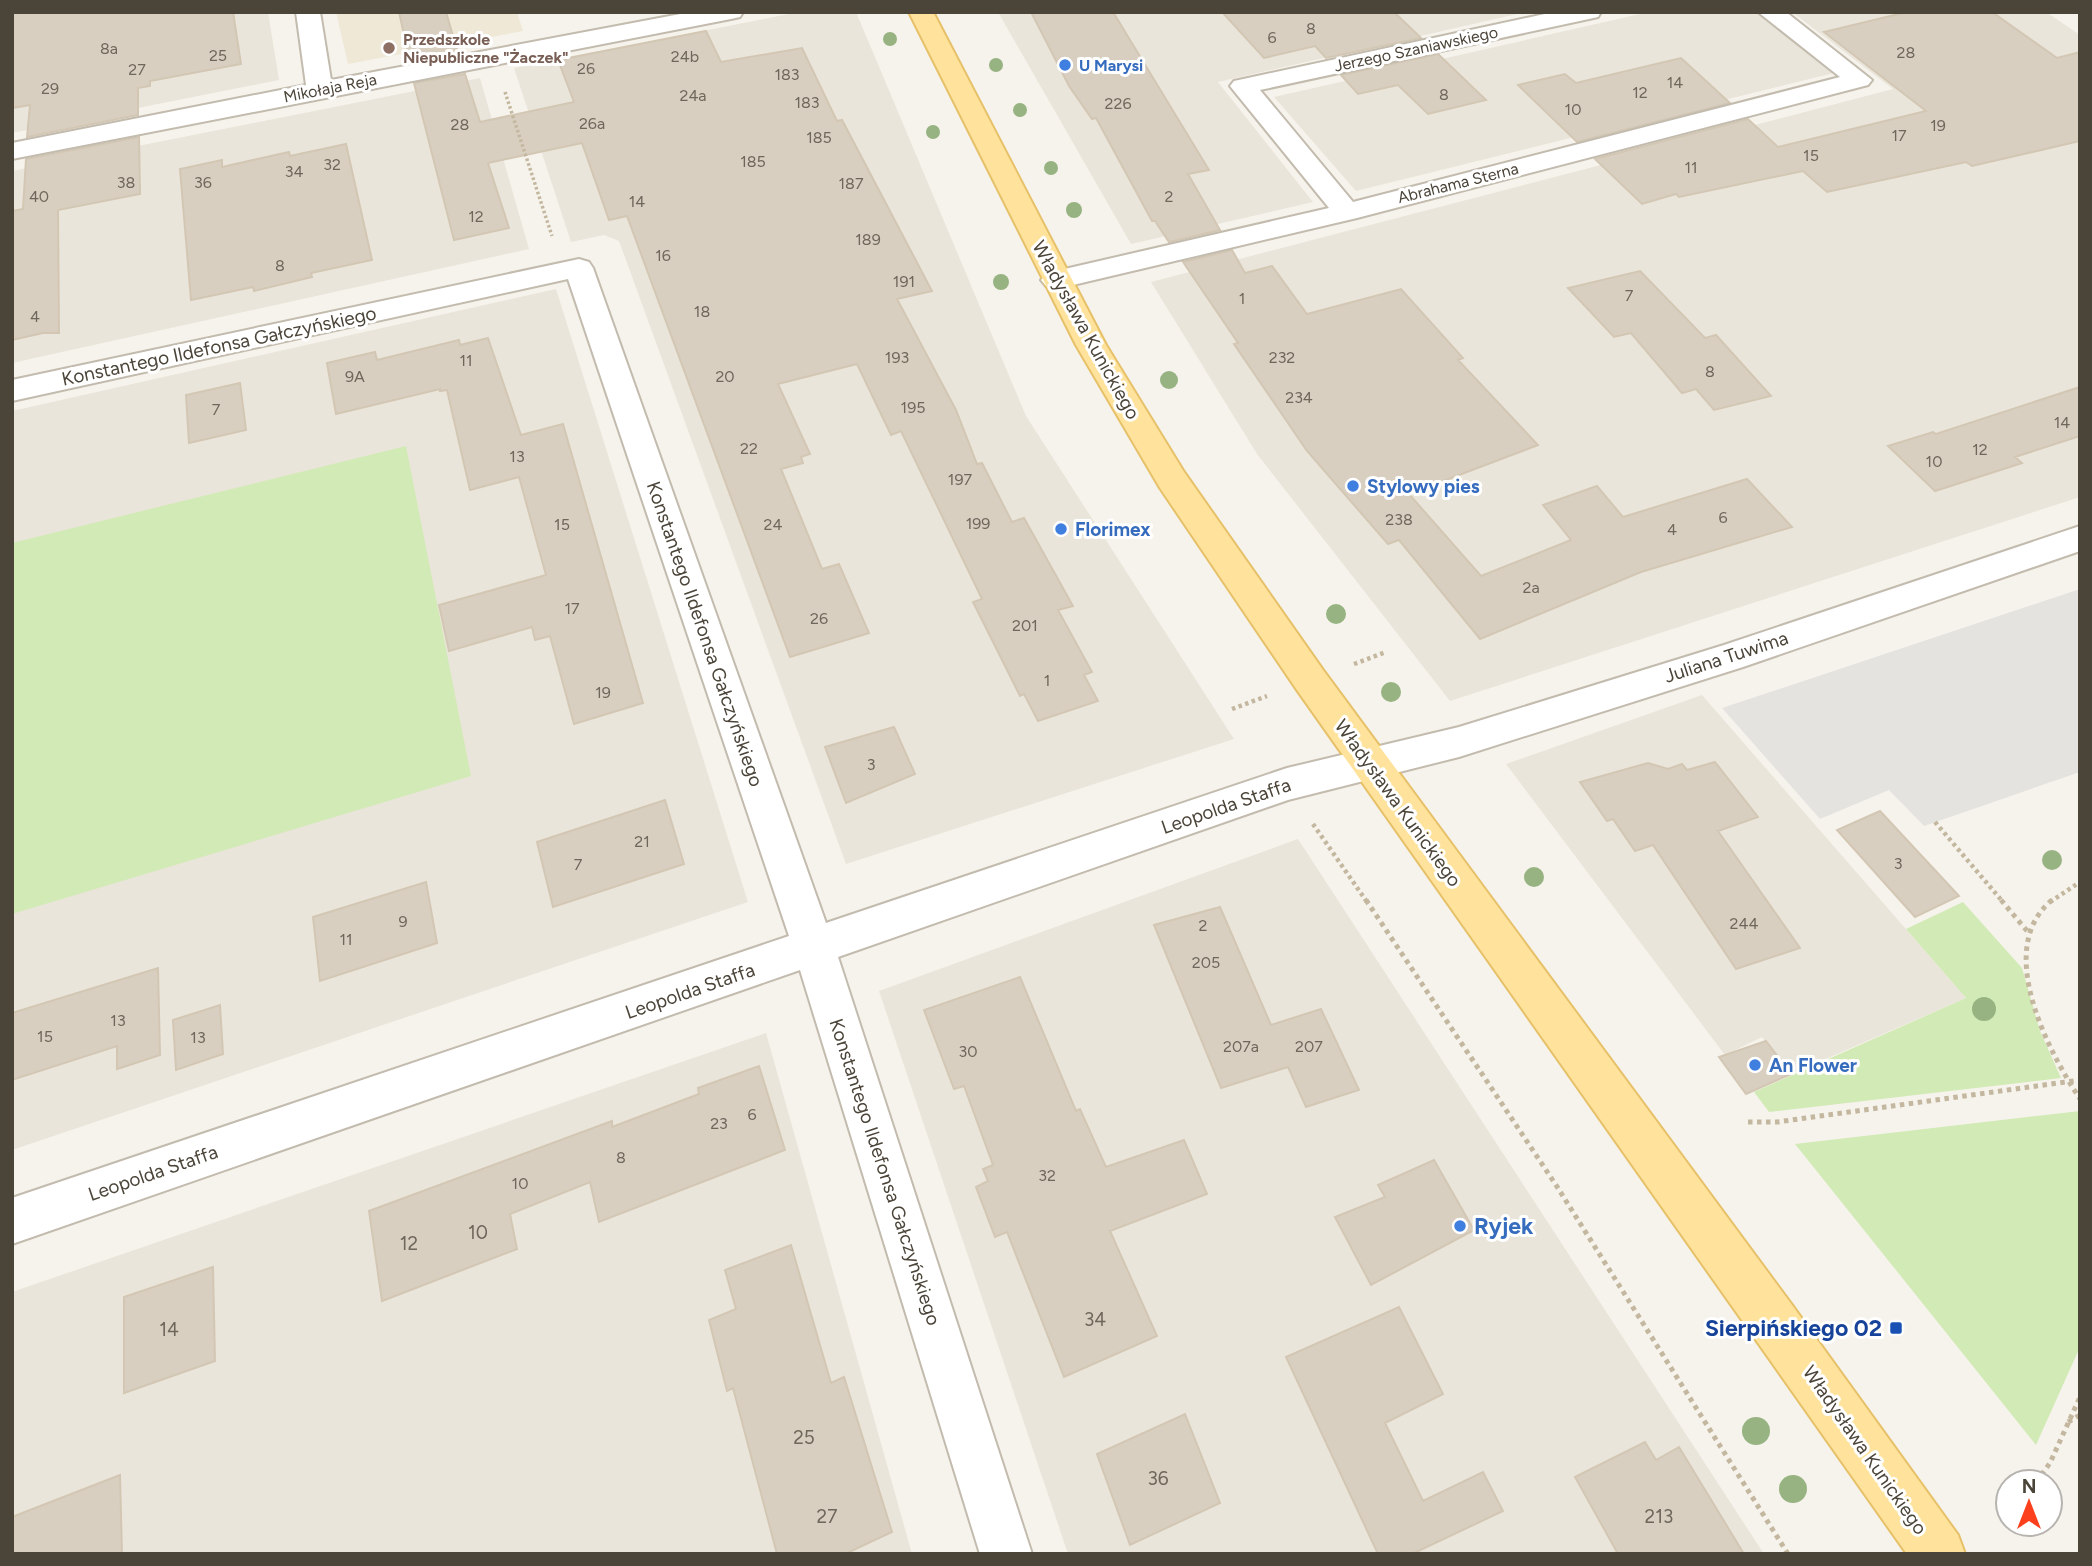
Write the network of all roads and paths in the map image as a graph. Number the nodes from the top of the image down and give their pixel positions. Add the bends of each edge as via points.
1 (308, 12) edge
2 (732, 12) edge
3 (921, 12) edge
4 (1590, 12) edge
5 (1770, 12) edge
6 (494, 58) junction
7 (320, 90) junction
8 (12, 152) edge
9 (1347, 212) junction
10 (552, 238) dead end
11 (1056, 280) junction
12 (12, 391) edge
13 (2080, 538) edge
14 (1369, 762) junction
15 (1935, 822) dead end
16 (1313, 824) dead end
17 (2080, 882) edge
18 (2028, 932) junction
19 (814, 948) junction
20 (2080, 1080) edge
21 (2067, 1082) junction
22 (2080, 1099) edge
23 (1748, 1122) dead end
24 (12, 1222) edge
25 (2080, 1397) edge
26 (2080, 1415) edge
27 (2068, 1422) junction
28 (2046, 1468) edge
29 (1006, 1554) edge
30 (1788, 1554) edge
31 (1939, 1554) edge

1 - 7 street
2 - 6 street, Mikołaja Reja
3 - 11 main road, Władysława Kunickiego
4 - 9 street, Jerzego Szaniawskiego via 1243,86
5 - 9 street, Abrahama Sterna via 1858,80
6 - 7 street, Mikołaja Reja
6 - 10 path
7 - 8 street, Mikołaja Reja
9 - 11 street, Abrahama Sterna
11 - 14 main road, Władysława Kunickiego via 1172,480
12 - 19 street, Konstantego Ildefonsa Gałczyńskiego via 579,268
13 - 14 street, Juliana Tuwima via 1730,657 1485,734
14 - 19 street, Leopolda Staffa via 1287,784
14 - 31 main road, Władysława Kunickiego
15 - 18 path
16 - 30 path via 1629,1297
17 - 18 path via 2040,912
18 - 21 path via 2025,961 2039,1020
19 - 24 street, Leopolda Staffa
19 - 29 street, Konstantego Ildefonsa Gałczyńskiego
20 - 21 path
21 - 22 path
21 - 23 path via 1777,1122
25 - 27 path
26 - 27 path
27 - 28 path

